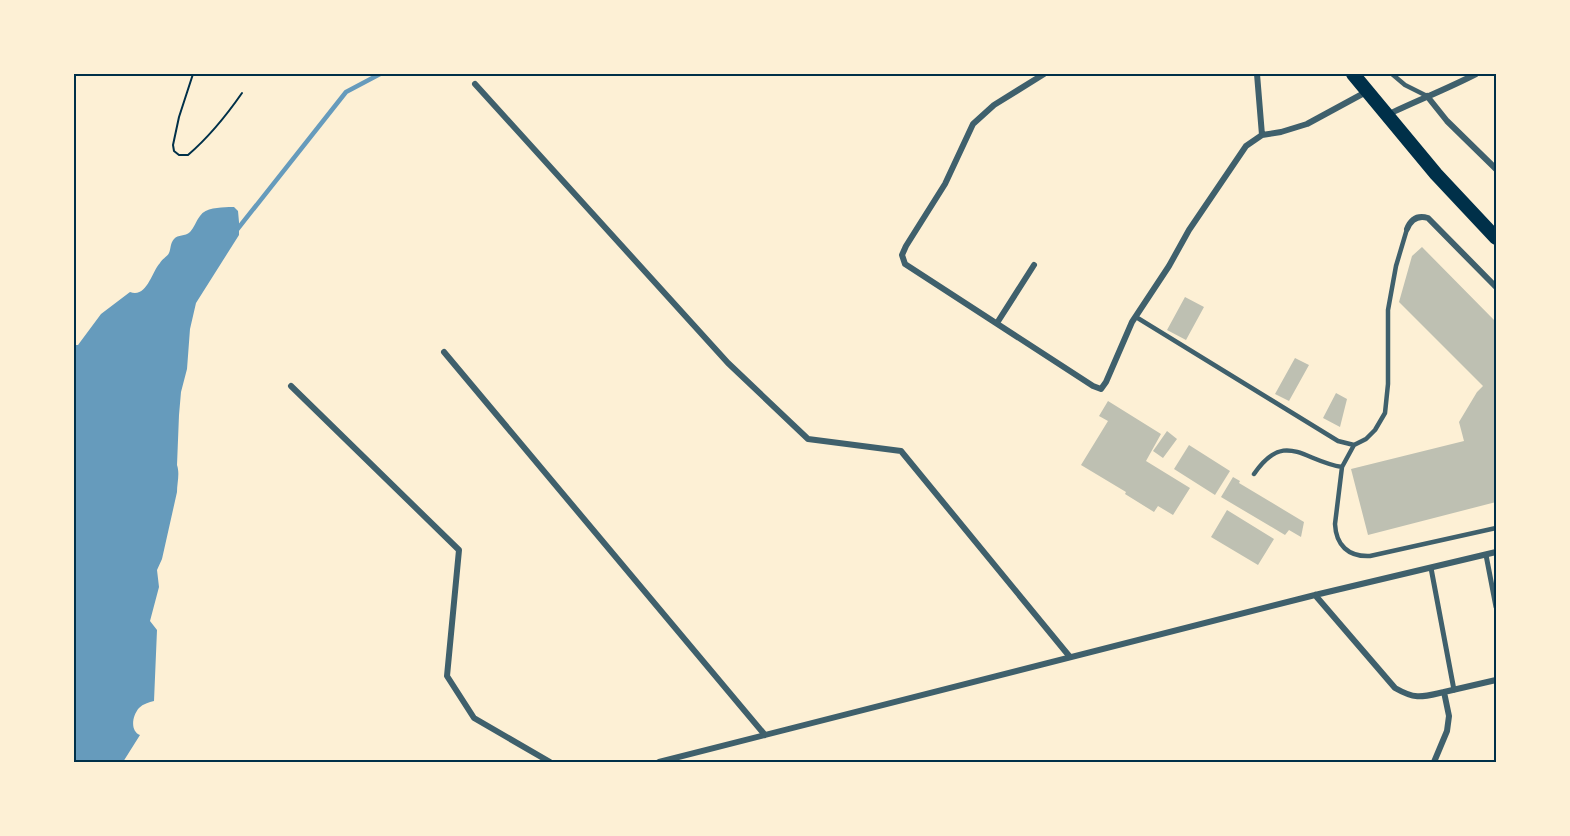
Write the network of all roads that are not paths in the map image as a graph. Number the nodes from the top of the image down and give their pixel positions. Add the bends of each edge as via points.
1 (1044, 74) edge
2 (1257, 74) edge
3 (1353, 74) edge
4 (1392, 74) edge
5 (1476, 74) edge
6 (475, 84) dead end
7 (1367, 91) junction
8 (1427, 96) junction
9 (1387, 115) junction
10 (1262, 135) junction
11 (1497, 169) edge
12 (1407, 229) joint
13 (1497, 238) edge
14 (1034, 265) dead end
15 (1497, 287) edge
16 (1136, 317) junction
17 (997, 323) junction
18 (444, 352) dead end
19 (291, 386) dead end
20 (1354, 445) junction
21 (1342, 467) junction
22 (1254, 474) dead end
23 (1497, 528) edge
24 (1497, 552) edge
25 (1486, 555) junction
26 (1431, 568) junction
27 (1315, 596) junction
28 (1497, 607) edge
29 (1071, 657) junction
30 (1497, 680) edge
31 (1454, 690) junction
32 (1444, 692) junction
33 (765, 735) junction
34 (550, 762) edge
35 (659, 762) edge
36 (1434, 762) edge

1 - 17 street via 994,105 973,124 945,184 902,255 905,264
2 - 10 street
3 - 7 main road
4 - 8 lane
5 - 8 street
6 - 29 street via 728,363 808,439 901,451
7 - 9 main road
7 - 10 street via 1307,124
8 - 9 street
8 - 11 street
9 - 13 main road
10 - 16 street via 1246,146 1218,186
12 - 15 street via 1419,217 1432,220
12 - 20 lane via 1388,310 1385,412 1375,430
14 - 17 street
16 - 17 street via 1101,389
16 - 20 lane via 1338,441
18 - 33 street
19 - 34 street via 459,550 447,676 474,718
20 - 21 lane
21 - 22 lane via 1284,450 1263,461
21 - 23 lane via 1335,524 1339,541 1352,553 1370,556
24 - 25 street
25 - 26 street
25 - 28 street
26 - 27 street
26 - 31 street
27 - 29 street
27 - 32 street via 1395,688 1410,696
29 - 33 street
30 - 31 street
31 - 32 street
32 - 36 street via 1449,716 1447,731
33 - 35 street

